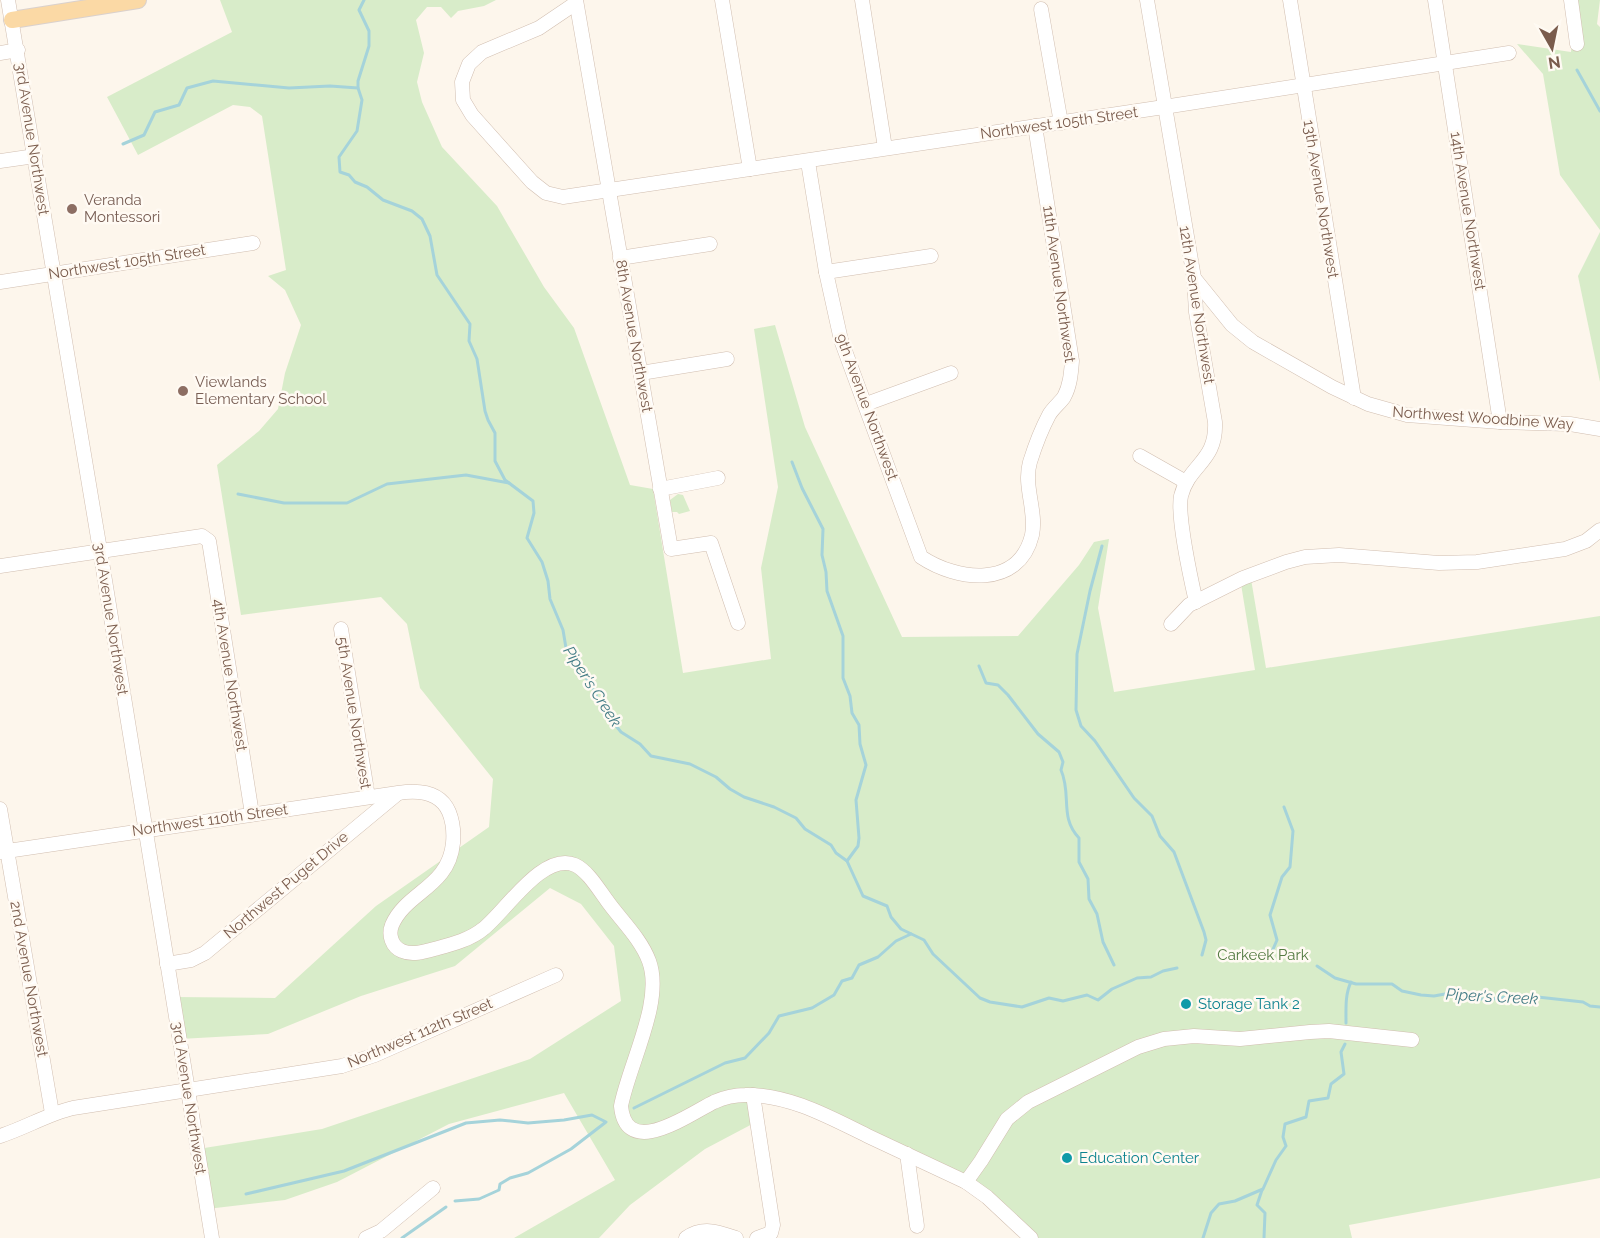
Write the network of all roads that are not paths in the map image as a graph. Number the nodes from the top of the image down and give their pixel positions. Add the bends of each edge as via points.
1 (8, 0) edge
2 (138, 0) edge
3 (722, 0) edge
4 (862, 0) edge
5 (1147, 0) edge
6 (1290, 0) edge
7 (1435, 0) edge
8 (1571, 0) edge
9 (576, 2) edge
10 (1041, 9) dead end
11 (12, 20) junction
12 (1577, 44) dead end
13 (18, 50) junction
14 (0, 53) edge
15 (1509, 53) dead end
16 (1445, 63) junction
17 (1302, 86) junction
18 (1164, 107) junction
19 (1061, 123) junction
20 (1035, 126) junction
21 (885, 148) junction
22 (36, 156) junction
23 (0, 161) edge
24 (808, 162) junction
25 (750, 169) junction
26 (609, 190) junction
27 (253, 243) dead end
28 (710, 244) dead end
29 (931, 256) dead end
30 (620, 258) junction
31 (826, 272) junction
32 (54, 273) junction
33 (1194, 278) junction
34 (0, 282) edge
35 (727, 359) dead end
36 (641, 373) junction
37 (951, 373) dead end
38 (1354, 398) junction
39 (866, 404) junction
40 (1500, 422) junction
41 (1600, 429) edge
42 (1140, 456) dead end
43 (718, 478) dead end
44 (1186, 482) junction
45 (660, 489) junction
46 (1600, 530) edge
47 (100, 551) junction
48 (0, 566) edge
49 (975, 576) joint
50 (1196, 602) junction
51 (738, 623) dead end
52 (1171, 624) dead end
53 (341, 629) dead end
54 (398, 793) junction
55 (368, 797) junction
56 (0, 809) edge
57 (252, 814) junction
58 (146, 830) junction
59 (4, 851) edge
60 (168, 964) junction
61 (556, 975) dead end
62 (1412, 1040) dead end
63 (188, 1090) junction
64 (753, 1095) junction
65 (52, 1113) junction
66 (0, 1136) edge
67 (908, 1154) junction
68 (966, 1182) junction
69 (434, 1188) dead end
70 (917, 1226) dead end
71 (212, 1238) edge
72 (366, 1238) edge
73 (687, 1238) edge
74 (736, 1238) edge
75 (757, 1238) edge
76 (1031, 1238) edge

1 - 11 street, 3rd Avenue Northwest
2 - 11 main road
3 - 25 street
4 - 21 street
5 - 18 street, 12th Avenue Northwest
6 - 17 street, 13th Avenue Northwest
7 - 16 street, 14th Avenue Northwest
8 - 12 street
9 - 26 street, 8th Avenue Northwest
9 - 26 street, Northwest 105th Street via 539,28 476,56 463,77 464,100 472,115 541,190 563,197
10 - 19 street
11 - 13 street, 3rd Avenue Northwest
13 - 14 street
13 - 22 street, 3rd Avenue Northwest
15 - 16 street, Northwest 105th Street
16 - 17 street, Northwest 105th Street
16 - 40 street, 14th Avenue Northwest
17 - 18 street, Northwest 105th Street
17 - 38 street, 13th Avenue Northwest
18 - 19 street, Northwest 105th Street
18 - 33 street, 12th Avenue Northwest
19 - 20 street, Northwest 105th Street
20 - 21 street, Northwest 105th Street
20 - 49 street, 11th Avenue Northwest via 1072,361 1070,382 1036,442 1029,466 1033,521 1026,551 997,574
21 - 24 street, Northwest 105th Street
22 - 23 street
22 - 32 street, 3rd Avenue Northwest
24 - 25 street, Northwest 105th Street
24 - 31 street, 9th Avenue Northwest
25 - 26 street, Northwest 105th Street
26 - 30 street, 8th Avenue Northwest
27 - 32 street, Northwest 105th Street
28 - 30 street
29 - 31 street
30 - 36 street, 8th Avenue Northwest
31 - 39 street, 9th Avenue Northwest via 841,340
32 - 34 street, Northwest 105th Street
32 - 47 street, 3rd Avenue Northwest
33 - 38 street, Northwest Woodbine Way via 1242,335
33 - 44 street, 12th Avenue Northwest via 1215,431 1213,446
35 - 36 street
36 - 45 street, 8th Avenue Northwest
37 - 39 street
38 - 40 street, Northwest Woodbine Way via 1395,413
39 - 49 street, 9th Avenue Northwest via 921,557 953,573
40 - 41 street, Northwest Woodbine Way
42 - 44 street
43 - 45 street
44 - 50 street, 12th Avenue Northwest via 1180,510
45 - 51 street, 8th Avenue Northwest via 671,549 711,543
46 - 50 street via 1565,549 1477,562 1305,557 1254,573
47 - 48 street
47 - 57 street, 4th Avenue Northwest via 202,536 209,541
47 - 58 street, 3rd Avenue Northwest
50 - 52 street
53 - 55 street, 5th Avenue Northwest
54 - 55 street, Northwest 110th Street
54 - 60 street, Northwest Puget Drive via 204,953
54 - 64 street, Northwest 110th Street via 420,791 438,798 452,819 453,845 443,871 392,925 392,940 398,949 418,953 469,938 494,920 547,867 562,862 573,864 583,870 625,925 652,970 650,1007 621,1106 627,1124 642,1131 659,1131 720,1100
55 - 57 street, Northwest 110th Street
56 - 59 street, 2nd Avenue Northwest
57 - 58 street, Northwest 110th Street
58 - 59 street, Northwest 110th Street
58 - 60 street, 3rd Avenue Northwest
59 - 65 street, 2nd Avenue Northwest
60 - 63 street, 3rd Avenue Northwest
61 - 63 street, Northwest 112th Street via 342,1066
62 - 68 street via 1329,1031 1240,1039 1194,1036 1138,1047 1028,1102 1007,1119
63 - 65 street, Northwest 112th Street
63 - 71 street, 3rd Avenue Northwest
64 - 67 street via 818,1112
64 - 75 street via 772,1218 771,1233
65 - 66 street, Northwest 112th Street
67 - 68 street
67 - 70 street
68 - 76 street
69 - 72 street via 381,1231
73 - 74 street via 707,1230

